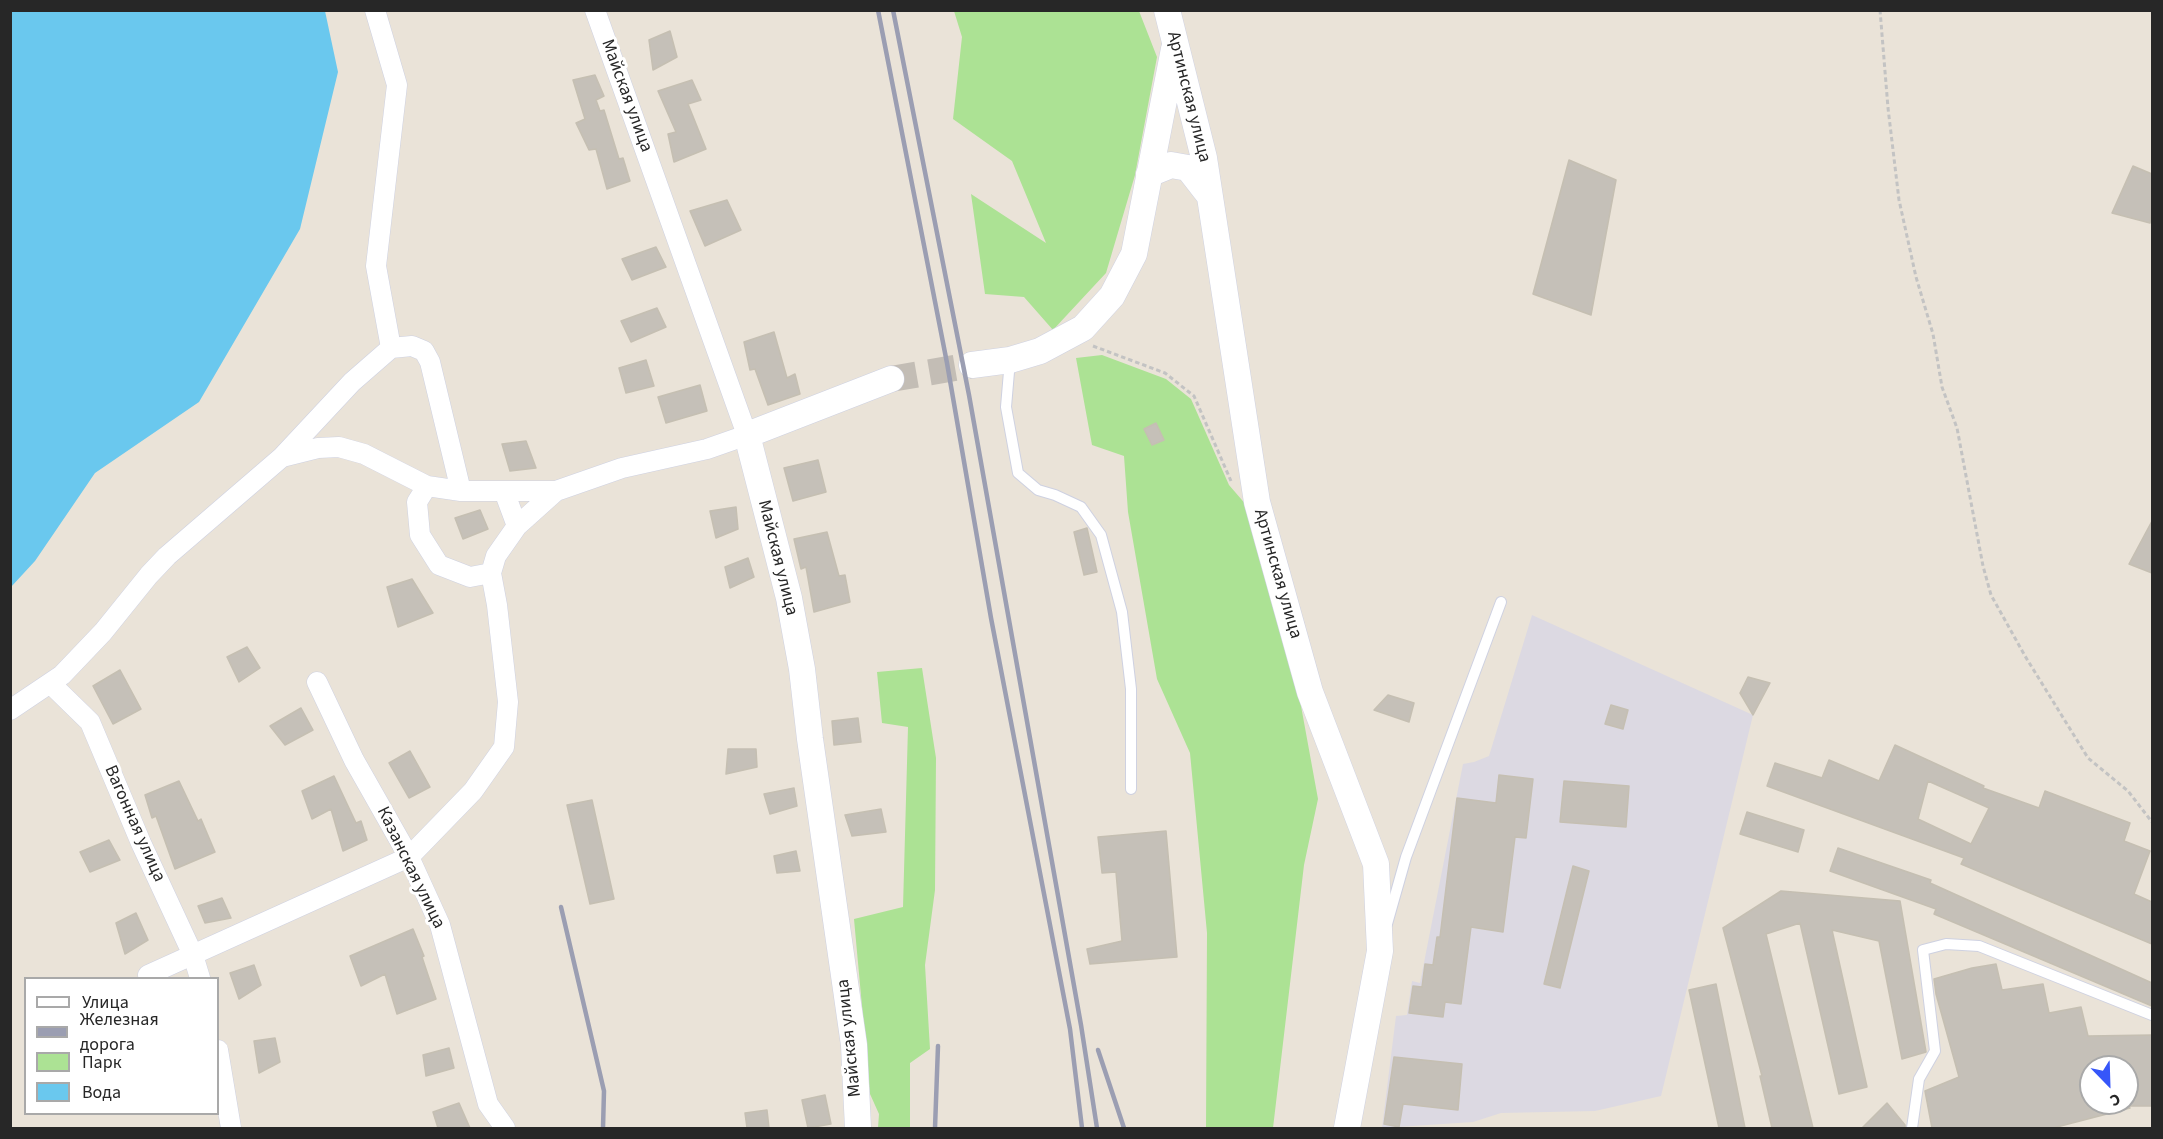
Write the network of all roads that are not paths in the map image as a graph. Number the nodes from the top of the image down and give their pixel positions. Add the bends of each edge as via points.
1 (375, 10) edge
2 (595, 10) edge
3 (1167, 10) edge
4 (1175, 42) junction
5 (1149, 174) junction
6 (1210, 196) junction
7 (391, 348) junction
8 (1010, 360) junction
9 (972, 364) tunnel mouth
10 (891, 380) tunnel mouth
11 (747, 435) junction
12 (282, 457) junction
13 (427, 486) junction
14 (556, 490) junction
15 (461, 491) junction
16 (504, 491) junction
17 (517, 526) junction
18 (491, 573) junction
19 (1501, 602) dead end
20 (317, 682) dead end
21 (50, 683) junction
22 (10, 710) edge
23 (1131, 789) dead end
24 (409, 857) junction
25 (1380, 951) junction
26 (193, 955) junction
27 (148, 975) dead end
28 (200, 977) edge
29 (2152, 1015) edge
30 (219, 1056) edge
31 (231, 1128) edge
32 (505, 1128) edge
33 (858, 1128) edge
34 (1349, 1128) edge
35 (1912, 1128) edge

1 - 7 street via 397,85 376,266
2 - 11 street, Майская улица
3 - 4 street, Артинская улица
4 - 5 street
4 - 6 street, Артинская улица
5 - 6 street via 1171,165 1188,168
5 - 8 street via 1134,254 1113,296 1083,328 1040,351
6 - 25 street, Артинская улица via 1257,497 1310,692 1376,864
7 - 12 street via 352,382
7 - 15 street via 412,346 424,351 430,362
8 - 9 street
8 - 23 lane via 1006,407 1018,473 1038,490 1081,507 1101,535 1122,612 1126,645 1131,689
10 - 11 street
11 - 14 street
11 - 33 street, Майская улица via 789,598 802,669 854,1046
12 - 13 street via 339,447 364,454
12 - 21 street via 167,556 103,632
13 - 15 street
13 - 18 street via 417,502 420,535 439,565 470,577
14 - 16 street
14 - 17 street
15 - 16 street
16 - 17 street
17 - 18 street via 496,556
18 - 24 street via 508,702 504,747 473,791
19 - 25 lane via 1406,857
20 - 24 street, Казанская улица via 354,760
21 - 22 street
21 - 26 street, Вагонная улица via 90,722
24 - 26 street
24 - 32 street, Казанская улица via 440,925 488,1104
25 - 34 street, Артинская улица
26 - 27 street
26 - 28 street, Вагонная улица
29 - 35 lane via 1979,946 1946,944 1923,950 1935,1051 1919,1079
30 - 31 street

